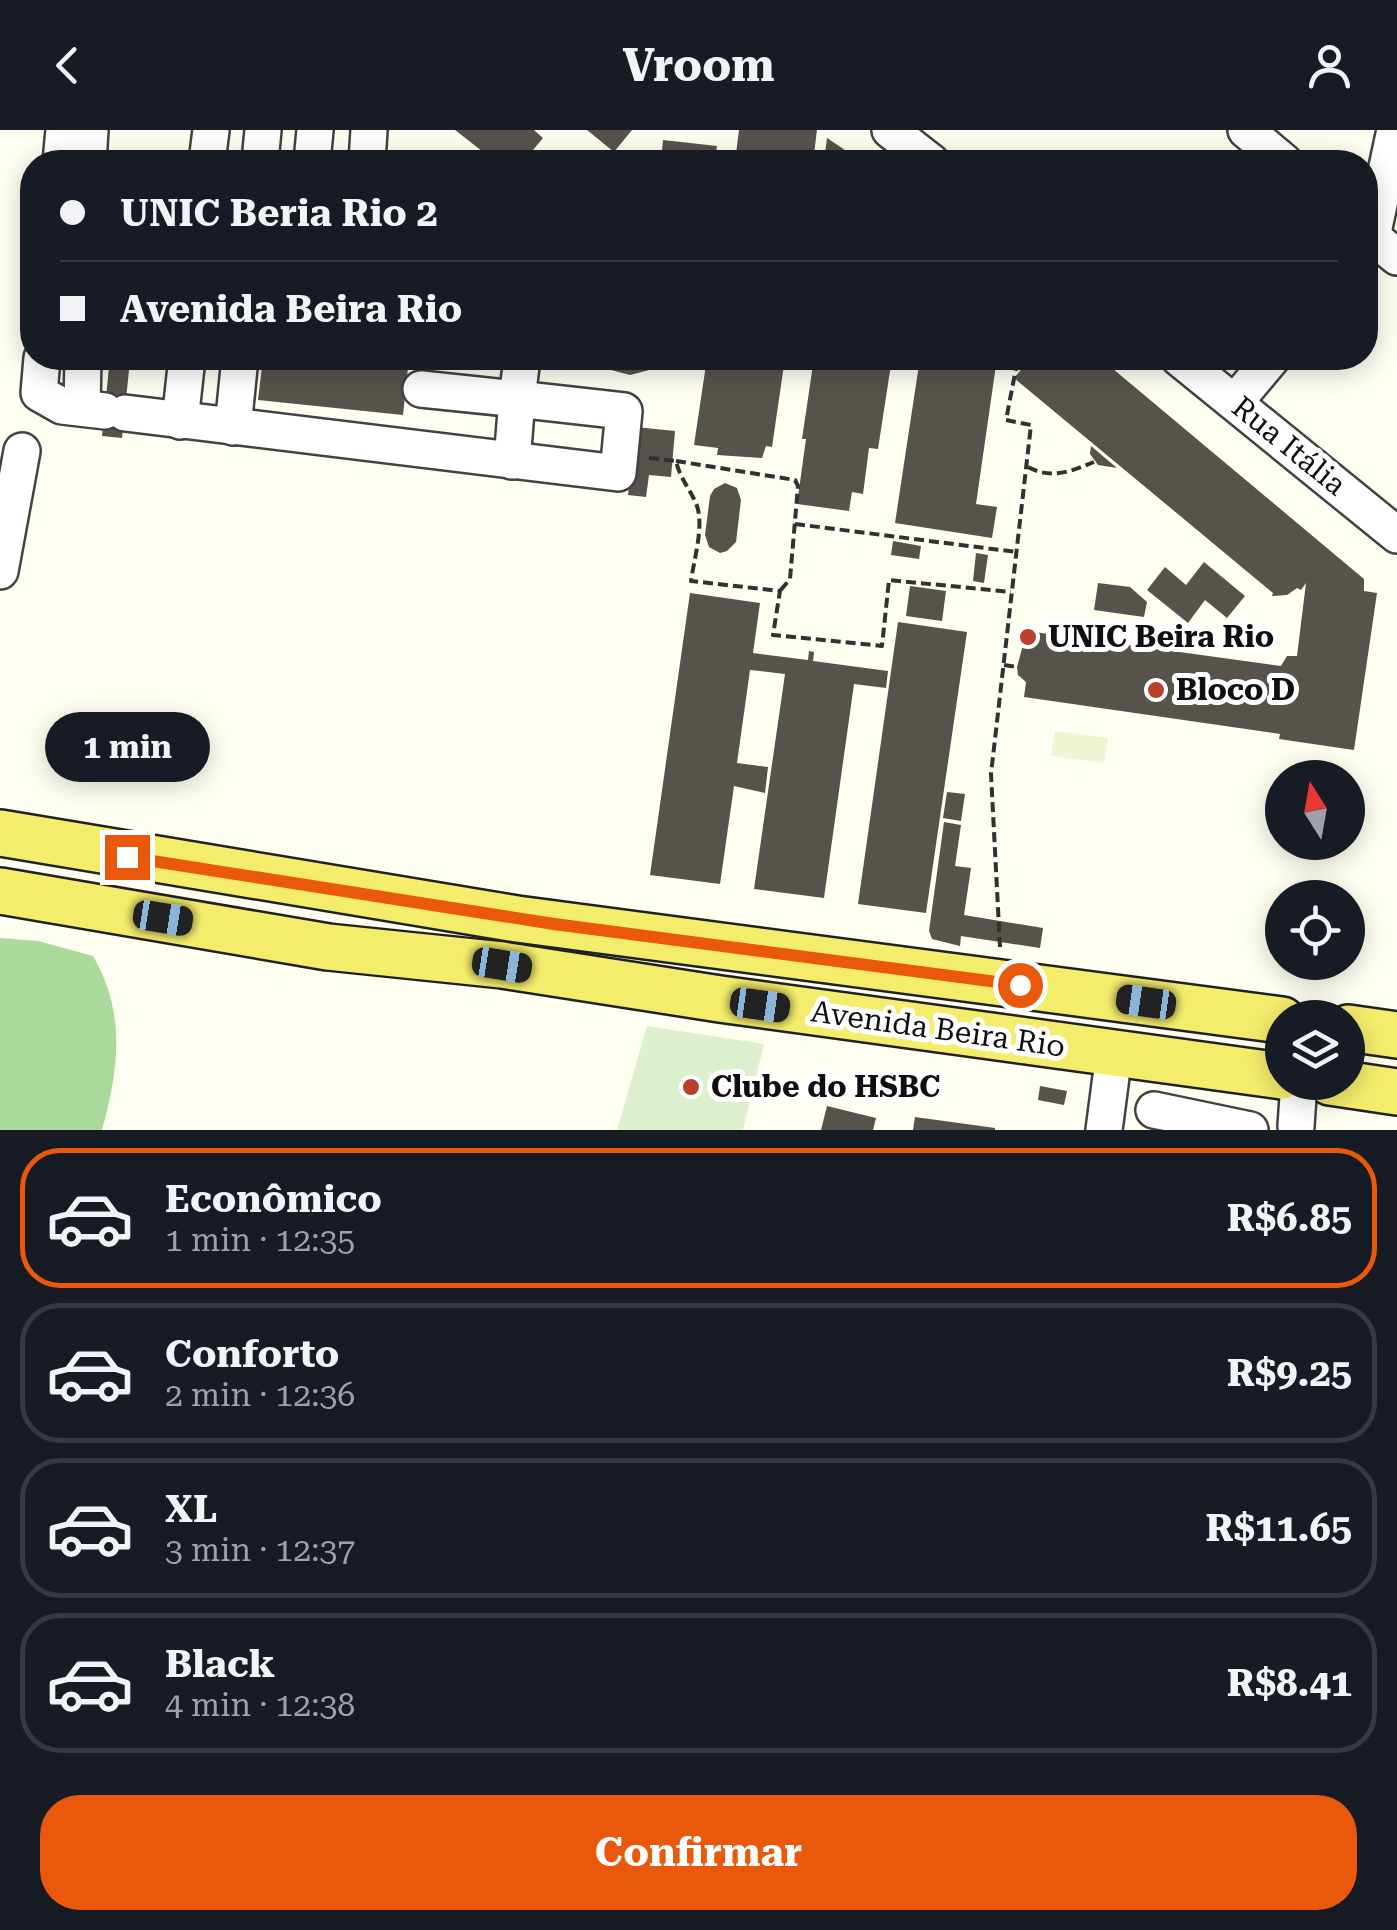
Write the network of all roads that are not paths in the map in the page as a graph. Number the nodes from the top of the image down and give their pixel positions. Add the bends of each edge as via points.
1 (890, 130) edge
2 (1246, 130) edge
3 (1395, 130) edge
4 (916, 150) edge
5 (1270, 150) edge
6 (1378, 226) edge
7 (41, 370) edge
8 (88, 370) edge
9 (186, 370) edge
10 (239, 370) edge
11 (521, 370) edge
12 (1194, 370) edge
13 (1262, 370) edge
14 (421, 388) dead end
15 (518, 399) junction
16 (1235, 402) junction
17 (104, 410) junction
18 (180, 421) junction
19 (232, 427) junction
20 (22, 451) dead end
21 (512, 461) junction
22 (1397, 535) edge
23 (0, 571) edge
24 (0, 834) edge
25 (288, 881) junction
26 (0, 891) edge
27 (352, 893) junction
28 (261, 934) junction
29 (328, 948) junction
30 (1265, 1018) edge
31 (1365, 1030) edge
32 (1397, 1035) edge
33 (1114, 1054) junction
34 (1265, 1074) edge
35 (1365, 1087) edge
36 (1397, 1092) edge
37 (1298, 1100) edge
38 (1154, 1110) dead end
39 (1296, 1126) dead end
40 (1104, 1130) edge
41 (1250, 1130) edge

1 - 4 street
2 - 5 street
3 - 6 street
7 - 17 street via 38,393 62,406
8 - 17 street
9 - 18 street
10 - 19 street
11 - 15 street
12 - 16 street, Rua Itália
13 - 16 street
14 - 15 street
15 - 21 street
15 - 21 street via 624,411 620,454 618,473
16 - 22 street, Rua Itália
17 - 18 street
18 - 19 street
19 - 21 street
20 - 23 street
24 - 25 main road, Avenida Beira Rio
25 - 27 main road, Avenida Beira Rio
25 - 28 main road via 295,904 290,915
26 - 28 main road, Avenida Beira Rio
27 - 29 main road via 323,914 320,937
27 - 30 main road, Avenida Beira Rio
28 - 29 main road, Avenida Beira Rio
29 - 33 main road, Avenida Beira Rio via 502,965
31 - 32 main road
33 - 34 main road, Avenida Beira Rio
33 - 40 street
35 - 36 main road
37 - 39 street
38 - 41 street

